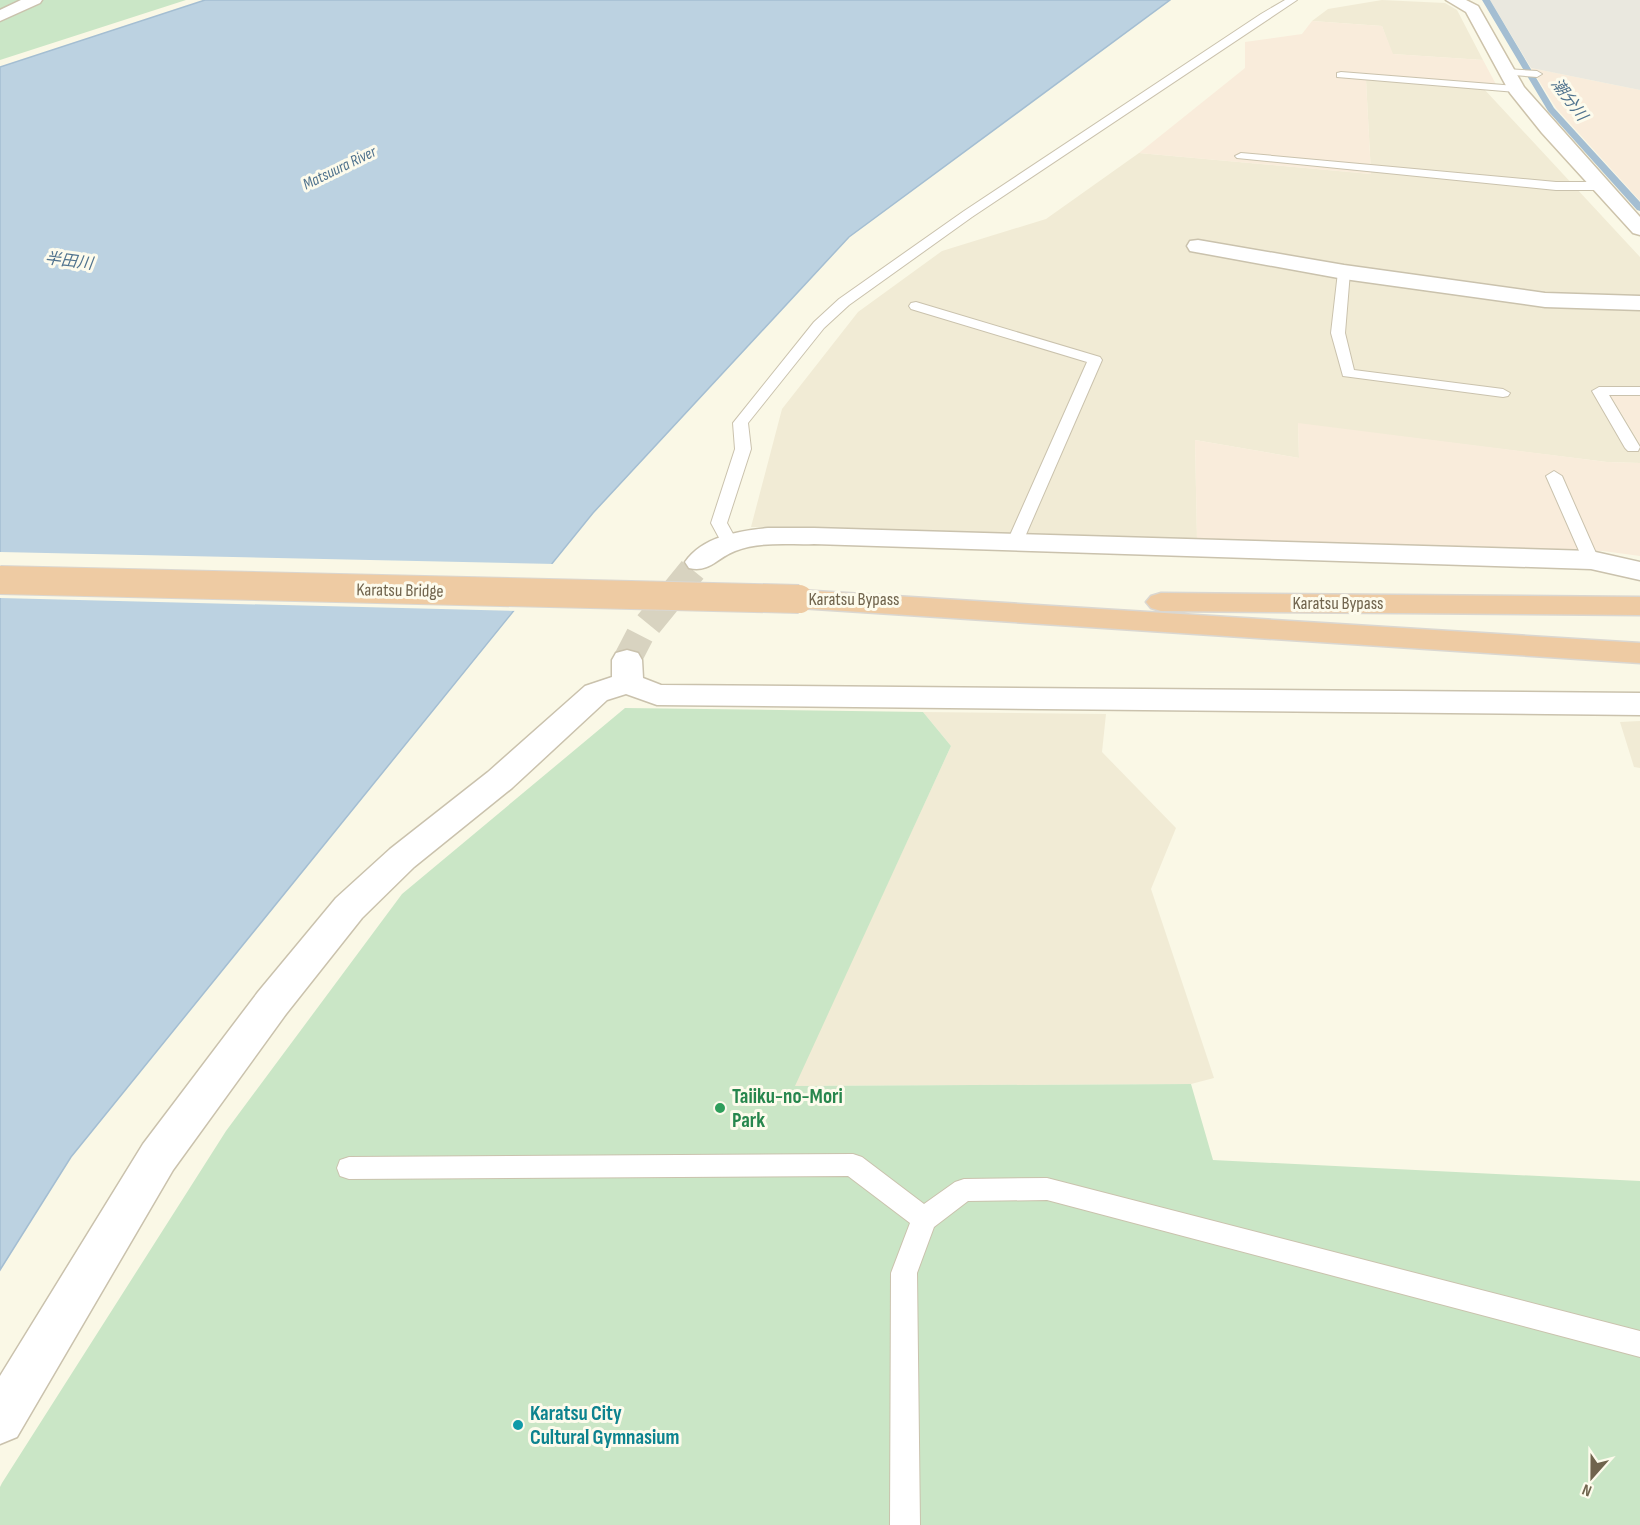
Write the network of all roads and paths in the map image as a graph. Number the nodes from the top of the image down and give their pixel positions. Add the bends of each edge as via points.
1 (34, 0) edge
2 (1292, 0) edge
3 (1454, 0) edge
4 (0, 16) edge
5 (1537, 74) dead end
6 (1341, 75) dead end
7 (1516, 78) junction
8 (1241, 156) dead end
9 (1601, 186) junction
10 (1640, 229) edge
11 (1198, 246) dead end
12 (1344, 272) junction
13 (1640, 303) edge
14 (916, 306) dead end
15 (1640, 391) edge
16 (1503, 393) dead end
17 (1633, 448) dead end
18 (1554, 476) dead end
19 (1015, 542) junction
20 (730, 543) junction
21 (1591, 560) junction
22 (699, 562) tunnel mouth
23 (1640, 571) edge
24 (0, 580) edge
25 (799, 599) junction
26 (1640, 606) edge
27 (1640, 653) edge
28 (1640, 704) edge
29 (350, 1168) dead end
30 (924, 1219) junction
31 (1640, 1344) edge
32 (0, 1420) edge
33 (905, 1525) edge

1 - 4 street
2 - 20 lane via 968,214 844,302 819,325 740,423 743,449 719,523
3 - 7 street via 1472,9
5 - 7 lane
6 - 7 lane
7 - 9 street
8 - 9 lane via 1556,186
9 - 10 street
11 - 12 street
12 - 13 street via 1545,300
12 - 16 lane via 1338,333 1348,373
14 - 19 lane via 1095,360
15 - 17 lane via 1599,391
18 - 21 lane
19 - 20 street via 814,536
19 - 21 street
20 - 22 street via 708,552
21 - 23 street
24 - 25 highway, Karatsu Bridge, bridge
25 - 26 highway, Karatsu Bypass
25 - 27 highway, Karatsu Bypass
28 - 32 street via 657,695 628,671 596,693 349,908 272,1003 158,1157
29 - 30 lane via 853,1165
30 - 31 lane via 964,1190 1047,1189
30 - 33 lane via 904,1273

